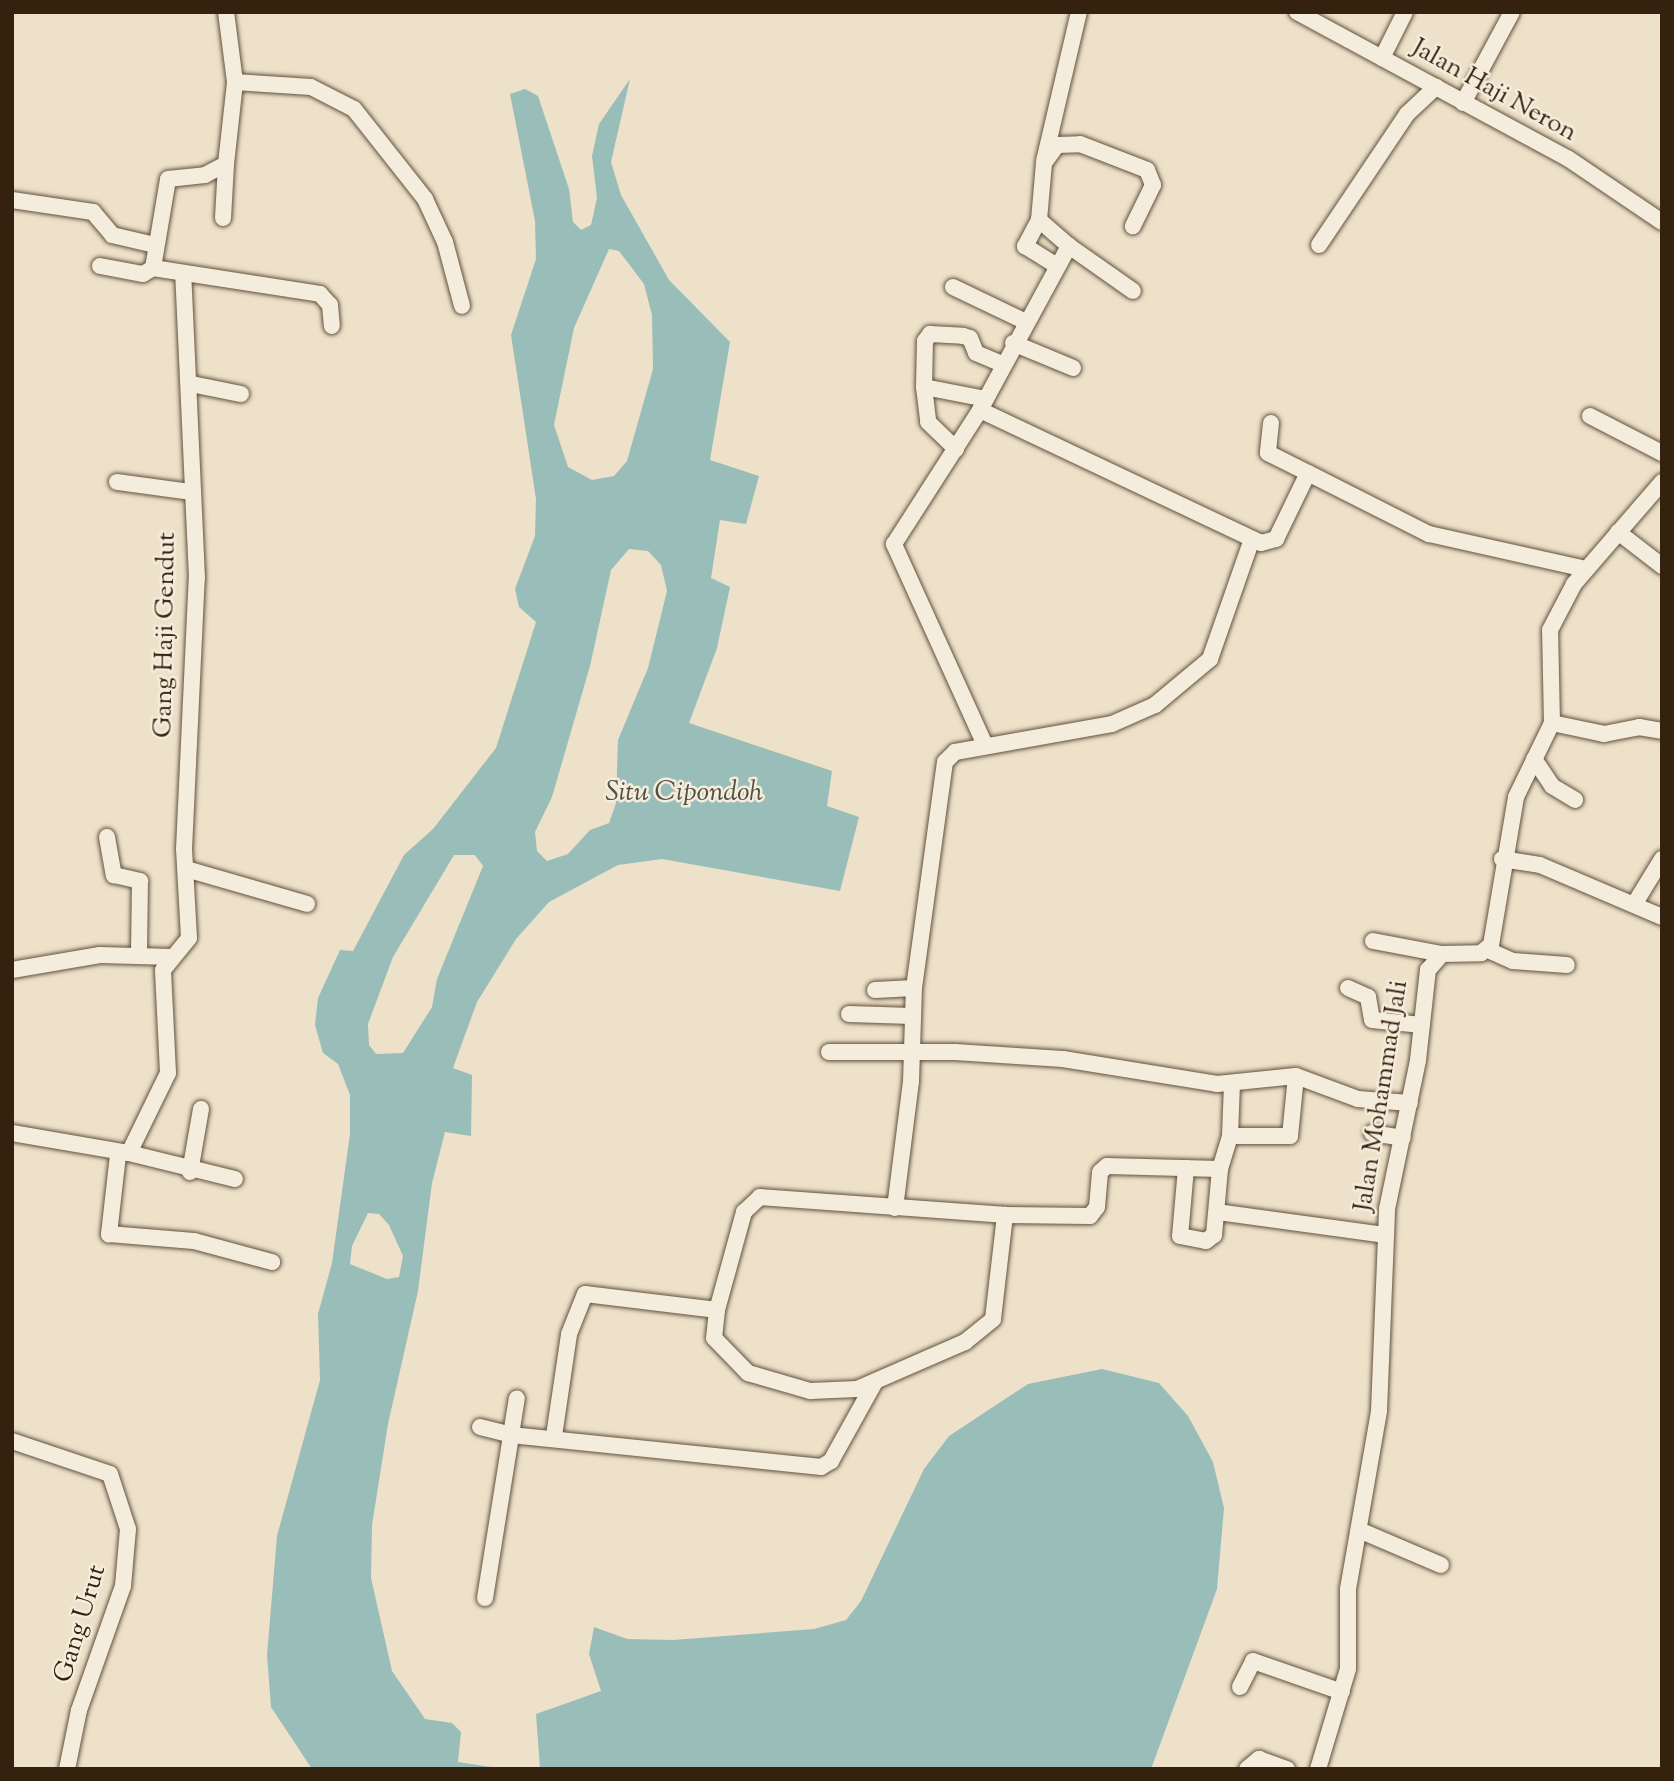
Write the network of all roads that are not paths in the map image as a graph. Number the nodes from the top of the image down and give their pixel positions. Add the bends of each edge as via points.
1 (226, 12) edge
2 (1079, 12) edge
3 (1297, 12) edge
4 (1405, 12) edge
5 (1512, 12) edge
6 (1382, 58) junction
7 (235, 82) junction
8 (1436, 87) junction
9 (1462, 103) junction
10 (1044, 163) junction
11 (226, 164) junction
12 (12, 200) edge
13 (223, 218) dead end
14 (1039, 220) junction
15 (1662, 222) edge
16 (1133, 226) dead end
17 (155, 245) junction
18 (1318, 245) dead end
19 (1069, 246) junction
20 (1056, 265) junction
21 (100, 267) dead end
22 (153, 268) junction
23 (183, 274) junction
24 (953, 287) dead end
25 (1133, 291) dead end
26 (462, 306) dead end
27 (1024, 321) junction
28 (332, 326) dead end
29 (1013, 343) junction
30 (1002, 364) junction
31 (1073, 368) dead end
32 (191, 384) junction
33 (924, 387) junction
34 (241, 394) dead end
35 (983, 405) junction
36 (1590, 416) dead end
37 (1271, 424) dead end
38 (956, 449) junction
39 (1662, 453) edge
40 (1308, 473) junction
41 (117, 482) dead end
42 (1662, 482) edge
43 (191, 492) junction
44 (1648, 498) junction
45 (1662, 508) edge
46 (1618, 532) junction
47 (1252, 539) junction
48 (1662, 566) edge
49 (1585, 569) junction
50 (1552, 723) junction
51 (1662, 731) edge
52 (985, 745) junction
53 (1534, 759) junction
54 (1575, 800) dead end
55 (107, 837) dead end
56 (1502, 859) junction
57 (1662, 859) edge
58 (186, 869) junction
59 (1635, 903) junction
60 (307, 904) dead end
61 (1662, 917) edge
62 (1373, 941) dead end
63 (1488, 950) junction
64 (1442, 954) junction
65 (139, 955) junction
66 (172, 957) junction
67 (1567, 965) dead end
68 (12, 970) edge
69 (914, 988) junction
70 (1348, 988) dead end
71 (875, 990) dead end
72 (849, 1014) dead end
73 (912, 1016) junction
74 (1422, 1025) junction
75 (829, 1052) dead end
76 (913, 1054) junction
77 (1296, 1076) junction
78 (1232, 1084) junction
79 (1410, 1103) junction
80 (201, 1109) dead end
81 (12, 1133) edge
82 (1372, 1133) dead end
83 (1230, 1136) junction
84 (1403, 1138) junction
85 (124, 1154) junction
86 (1186, 1168) junction
87 (1220, 1169) junction
88 (190, 1172) junction
89 (235, 1180) dead end
90 (895, 1208) junction
91 (1217, 1212) junction
92 (1005, 1215) junction
93 (1385, 1235) junction
94 (272, 1262) dead end
95 (717, 1310) junction
96 (875, 1382) junction
97 (517, 1398) dead end
98 (480, 1426) dead end
99 (511, 1435) junction
100 (554, 1436) junction
101 (12, 1441) edge
102 (1359, 1530) junction
103 (1441, 1565) dead end
104 (485, 1598) dead end
105 (1240, 1687) dead end
106 (1342, 1692) junction
107 (66, 1769) edge
108 (1247, 1769) edge
109 (1287, 1769) edge
110 (1318, 1769) edge

1 - 7 street
2 - 10 street
3 - 6 street, Jalan Haji Neron
4 - 6 street
5 - 9 street
6 - 8 street, Jalan Haji Neron
7 - 11 street
7 - 26 street via 312,88 354,109 425,199 445,242
8 - 9 street, Jalan Haji Neron
8 - 18 street via 1407,114
9 - 15 street, Jalan Haji Neron via 1581,166
10 - 14 street
10 - 16 street via 1057,145 1069,142 1147,170 1153,186
11 - 13 street
11 - 17 street via 205,175 168,179
12 - 17 street via 93,212 112,234
14 - 19 street
14 - 20 street via 1025,246
17 - 22 street
19 - 20 street
19 - 25 street
20 - 27 street
21 - 22 street via 143,274
22 - 23 street
23 - 28 street via 320,294 330,305
23 - 32 street, Gang Haji Gendut
24 - 27 street
27 - 29 street
29 - 30 street
29 - 31 street
30 - 33 street via 976,353 970,338 930,334 923,350
30 - 35 street
32 - 34 street
32 - 43 street, Gang Haji Gendut
33 - 35 street
33 - 38 street via 928,422
35 - 38 street
35 - 47 street
36 - 39 street
37 - 40 street via 1268,453
38 - 52 street via 893,552
40 - 47 street via 1276,538 1268,545
40 - 49 street via 1429,534
41 - 43 street
42 - 44 street
43 - 58 street, Gang Haji Gendut via 197,578
44 - 45 street
44 - 46 street
46 - 48 street
46 - 49 street
47 - 52 street via 1210,659 1155,705 1112,724
49 - 50 street via 1550,630
50 - 51 street via 1604,734 1639,727
50 - 53 street
52 - 69 street via 955,752 945,762
53 - 54 street via 1552,786
53 - 56 street via 1516,797
55 - 65 street via 114,875 140,881
56 - 59 street via 1540,865
56 - 63 street
57 - 59 street
58 - 60 street
58 - 66 street, Gang Haji Gendut via 190,938
59 - 61 street
62 - 64 street
63 - 64 street
63 - 67 street via 1513,961
64 - 74 street, Jalan Mohammad Jali via 1427,970
65 - 66 street
65 - 68 street
66 - 85 street, Gang Haji Gendut via 163,978 168,1073
69 - 71 street
69 - 73 street
70 - 74 street via 1368,997 1372,1020
72 - 73 street
73 - 76 street
74 - 79 street, Jalan Mohammad Jali
75 - 76 street
76 - 78 street via 1063,1059
76 - 90 street
77 - 78 street
77 - 79 street via 1358,1099
77 - 83 street via 1290,1136
78 - 83 street
79 - 84 street, Jalan Mohammad Jali
80 - 88 street
81 - 85 street
82 - 84 street
83 - 87 street
84 - 93 street, Jalan Mohammad Jali
85 - 88 street
85 - 94 street, Gang Haji Gendut via 109,1234 194,1241
86 - 87 street
86 - 91 street via 1180,1236 1211,1240
86 - 92 street via 1107,1166 1100,1171 1097,1207 1090,1216
87 - 91 street
88 - 89 street
90 - 92 street
90 - 95 street via 760,1197 751,1201
91 - 93 street
92 - 96 street via 993,1319 965,1342
93 - 102 street, Jalan Mohammad Jali via 1379,1412
95 - 96 street via 714,1338 748,1373 777,1385 834,1393
95 - 100 street via 580,1297 569,1334
96 - 100 street via 831,1461 821,1467
97 - 99 street
98 - 99 street
99 - 100 street
99 - 104 street
101 - 107 street, Gang Urut via 110,1474 128,1529 124,1586 79,1710
102 - 103 street
102 - 106 street, Jalan Mohammad Jali via 1348,1589 1350,1655
105 - 106 street via 1253,1661
106 - 110 street, Jalan Mohammad Jali
108 - 109 street via 1259,1759

